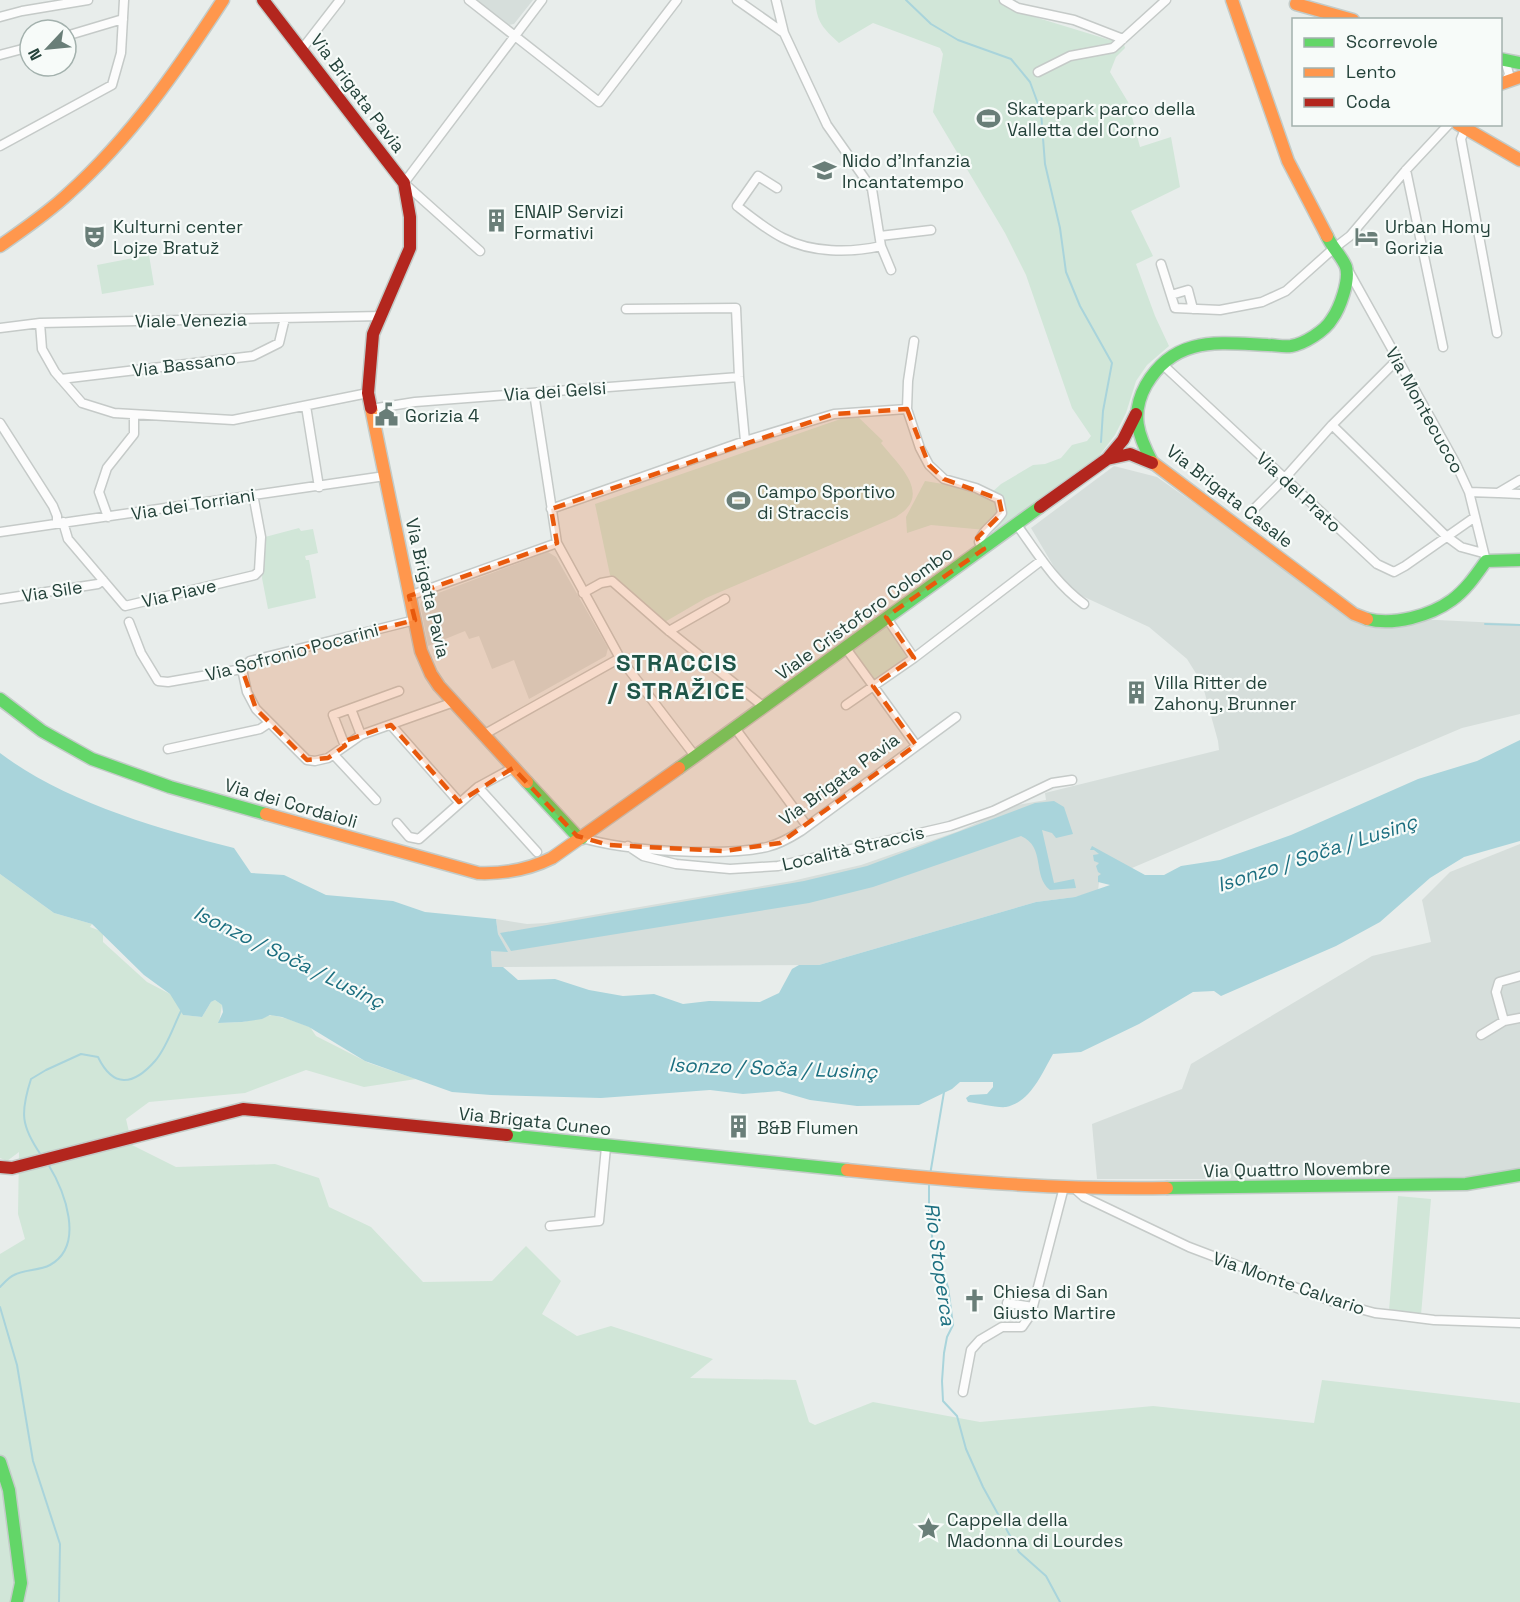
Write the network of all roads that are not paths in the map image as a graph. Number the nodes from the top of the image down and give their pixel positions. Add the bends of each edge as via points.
1 (88, 0) edge
2 (124, 0) edge
3 (223, 0) edge
4 (263, 0) edge
5 (340, 0) edge
6 (469, 0) edge
7 (542, 0) edge
8 (677, 0) edge
9 (737, 0) edge
10 (776, 0) edge
11 (1004, 0) edge
12 (1166, 0) edge
13 (1232, 0) edge
14 (1292, 2) edge
15 (0, 17) edge
16 (1316, 18) edge
17 (1342, 18) edge
18 (123, 19) junction
19 (78, 32) edge
20 (784, 33) junction
21 (514, 36) junction
22 (1123, 39) junction
23 (302, 49) junction
24 (18, 50) edge
25 (0, 55) edge
26 (1503, 59) edge
27 (1520, 61) edge
28 (1038, 72) dead end
29 (1520, 77) edge
30 (1503, 83) edge
31 (1447, 126) edge
32 (1461, 127) edge
33 (0, 146) edge
34 (1520, 160) edge
35 (1406, 170) junction
36 (404, 183) junction
37 (777, 188) dead end
38 (931, 230) dead end
39 (879, 236) junction
40 (0, 246) edge
41 (881, 246) junction
42 (1333, 249) junction
43 (480, 251) dead end
44 (1161, 264) dead end
45 (1346, 267) junction
46 (891, 270) dead end
47 (1171, 296) junction
48 (626, 309) dead end
49 (1193, 309) junction
50 (382, 316) junction
51 (285, 318) junction
52 (40, 323) junction
53 (0, 328) edge
54 (1497, 333) dead end
55 (914, 341) dead end
56 (1443, 347) dead end
57 (1397, 360) junction
58 (1162, 364) junction
59 (739, 377) junction
60 (61, 379) junction
61 (368, 393) junction
62 (534, 393) junction
63 (306, 406) junction
64 (371, 409) junction
65 (908, 409) junction
66 (135, 414) junction
67 (1136, 414) junction
68 (0, 423) edge
69 (1332, 425) junction
70 (746, 441) junction
71 (1107, 459) junction
72 (1153, 463) junction
73 (385, 476) junction
74 (1284, 479) junction
75 (1520, 480) edge
76 (319, 487) junction
77 (1469, 492) junction
78 (253, 494) junction
79 (1498, 494) junction
80 (1520, 494) edge
81 (551, 509) junction
82 (1251, 512) dead end
83 (108, 517) junction
84 (1475, 517) junction
85 (60, 523) junction
86 (1017, 525) junction
87 (0, 532) edge
88 (1446, 536) junction
89 (557, 543) junction
90 (984, 549) junction
91 (1485, 557) junction
92 (1042, 560) junction
93 (1520, 560) edge
94 (103, 580) junction
95 (583, 593) junction
96 (409, 596) junction
97 (0, 599) edge
98 (725, 599) dead end
99 (1084, 604) dead end
100 (886, 617) junction
101 (415, 620) junction
102 (129, 622) dead end
103 (669, 631) junction
104 (845, 647) junction
105 (620, 658) junction
106 (914, 658) junction
107 (242, 669) junction
108 (168, 682) joint
109 (873, 686) junction
110 (399, 691) dead end
111 (0, 699) edge
112 (454, 702) junction
113 (846, 705) dead end
114 (764, 708) junction
115 (351, 709) junction
116 (956, 717) dead end
117 (269, 723) junction
118 (391, 725) junction
119 (735, 728) junction
120 (361, 735) junction
121 (483, 735) junction
122 (916, 745) junction
123 (345, 746) junction
124 (168, 749) dead end
125 (334, 755) junction
126 (695, 756) junction
127 (513, 768) junction
128 (1072, 780) dead end
129 (478, 787) junction
130 (376, 800) dead end
131 (459, 802) junction
132 (398, 823) dead end
133 (807, 826) junction
134 (582, 838) junction
135 (628, 846) junction
136 (537, 852) dead end
137 (1520, 976) edge
138 (1520, 1018) edge
139 (1504, 1021) junction
140 (1481, 1035) dead end
141 (606, 1146) junction
142 (0, 1167) edge
143 (1520, 1175) edge
144 (1069, 1188) junction
145 (550, 1226) dead end
146 (1007, 1303) dead end
147 (1033, 1308) junction
148 (1520, 1323) edge
149 (963, 1392) dead end
150 (0, 1462) edge
151 (17, 1602) edge

1 - 15 street
2 - 18 street
3 - 40 street via 182,64 118,146 38,221
4 - 23 street, Via Brigata Pavia
5 - 23 street
6 - 21 street
7 - 21 street
8 - 21 street via 599,102
9 - 20 street
10 - 20 street
11 - 22 street via 1018,8 1074,21
12 - 22 street
13 - 42 street via 1288,161
14 - 16 street
14 - 17 street
18 - 19 street
18 - 33 street via 121,53 112,85
20 - 39 street via 827,125 873,189
21 - 36 street
22 - 28 street via 1113,48 1070,56
23 - 36 street, Via Brigata Pavia
24 - 25 street
26 - 27 street
26 - 30 street via 1509,74
29 - 30 street
31 - 35 street
32 - 34 street
32 - 54 street
35 - 42 street via 1350,236
35 - 56 street
36 - 43 street
36 - 50 street, Via Brigata Pavia via 410,248
37 - 41 street via 758,176 736,206 783,238 808,248 860,250
38 - 39 street
39 - 41 street
41 - 46 street
42 - 45 street
42 - 49 street via 1286,291 1262,303 1220,310
44 - 47 street
45 - 57 street, Via Montecucco
45 - 58 street via 1347,285 1332,320 1314,336 1292,346 1205,344 1180,351
47 - 49 street via 1175,308
47 - 49 street via 1188,290
48 - 59 street via 736,308
50 - 51 street, Viale Venezia
50 - 61 street, Via Brigata Pavia via 374,334
51 - 52 street, Viale Venezia
51 - 60 street, Via Bassano via 279,343 254,356
52 - 53 street, Viale Venezia
52 - 60 street via 42,349
55 - 65 street
57 - 69 street
57 - 77 street, Via Montecucco
58 - 67 street via 1144,389
58 - 74 street, Via del Prato
59 - 62 street, Via dei Gelsi
59 - 70 street
60 - 66 street via 82,404
61 - 63 street
61 - 64 street, Via Brigata Pavia
62 - 64 street, Via dei Gelsi
62 - 81 street
63 - 66 street via 233,420
63 - 76 street
64 - 73 street, Via Brigata Pavia
65 - 70 street via 834,414
65 - 90 street via 929,465 944,479 999,499 1002,513 981,535 979,542
66 - 83 street via 134,434 107,468 99,492
67 - 71 street, Viale Cristoforo Colombo via 1123,440
67 - 72 street, Via Brigata Casale via 1140,438
68 - 85 street, Via Piave
69 - 74 street
69 - 88 street
70 - 81 street
71 - 72 street, Viale Cristoforo Colombo via 1126,452
71 - 86 street, Viale Cristoforo Colombo
72 - 91 street, Via Brigata Casale via 1363,618 1392,621 1438,608 1466,588
73 - 76 street, Via dei Torriani
73 - 96 street, Via Brigata Pavia
74 - 82 street
74 - 88 street, Via del Prato via 1377,564 1394,572
75 - 79 street
76 - 78 street, Via dei Torriani
77 - 79 street
77 - 84 street, Via Montecucco
78 - 83 street, Via dei Torriani
78 - 94 street, Via Piave via 261,537 260,571 255,575 125,606
79 - 80 street
81 - 89 street
83 - 85 street, Via dei Torriani
84 - 88 street
84 - 91 street, Via Montecucco
85 - 87 street, Via dei Torriani
85 - 94 street, Via Piave via 68,539
86 - 90 street, Viale Cristoforo Colombo
86 - 92 street
88 - 91 street via 1461,548
89 - 95 street
89 - 96 street
90 - 100 street, Viale Cristoforo Colombo
91 - 93 street
92 - 99 street via 1057,581
92 - 106 street
94 - 97 street, Via Sile via 98,584
95 - 103 street via 612,581
95 - 105 street
96 - 101 street, Via Brigata Pavia
98 - 103 street
100 - 104 street, Viale Cristoforo Colombo
100 - 106 street
101 - 107 street, Via Sofronio Pocarini via 250,661
101 - 112 street, Via Brigata Pavia via 426,664
102 - 108 street, Via Piave via 158,681
103 - 114 street
104 - 109 street
104 - 114 street, Viale Cristoforo Colombo
105 - 121 street
105 - 126 street
106 - 109 street
107 - 108 street, Via Sofronio Pocarini
107 - 117 street via 247,692
109 - 113 street
109 - 122 street
110 - 115 street
111 - 134 street, Via dei Cordaioli via 42,731 92,759 170,787 467,870 495,874 527,869 553,858
112 - 118 street
112 - 121 street, Via Brigata Pavia
114 - 119 street, Viale Cristoforo Colombo
115 - 120 street
115 - 123 street via 333,716
116 - 122 street, Via Brigata Pavia
117 - 124 street via 260,729
117 - 125 street via 307,760
118 - 120 street
118 - 131 street
119 - 126 street, Viale Cristoforo Colombo
119 - 133 street
120 - 123 street
121 - 127 street, Via Brigata Pavia
122 - 133 street, Via Brigata Pavia
123 - 125 street
125 - 130 street
126 - 134 street, Viale Cristoforo Colombo
127 - 129 street
127 - 134 street, Via Brigata Pavia
128 - 135 street, Località Straccis via 1052,783 950,826 778,866 730,869 676,864 643,856
129 - 131 street
129 - 136 street
131 - 132 street via 419,838 409,837
133 - 135 street, Via Brigata Pavia via 791,838 766,847 724,851
134 - 135 street, Via Brigata Pavia
137 - 139 street via 1499,982 1496,992
138 - 139 street
139 - 140 street
141 - 142 street, Via Brigata Cuneo via 243,1109 12,1168
141 - 144 street, Via Brigata Cuneo
141 - 145 street via 599,1221
143 - 144 street, Via Quattro Novembre via 1466,1184
144 - 147 street
144 - 148 street, Via Monte Calvario via 1189,1247 1334,1302 1374,1313 1434,1320
146 - 147 street
147 - 149 street via 1022,1327 1002,1327 971,1350
150 - 151 street via 9,1490 20,1572

